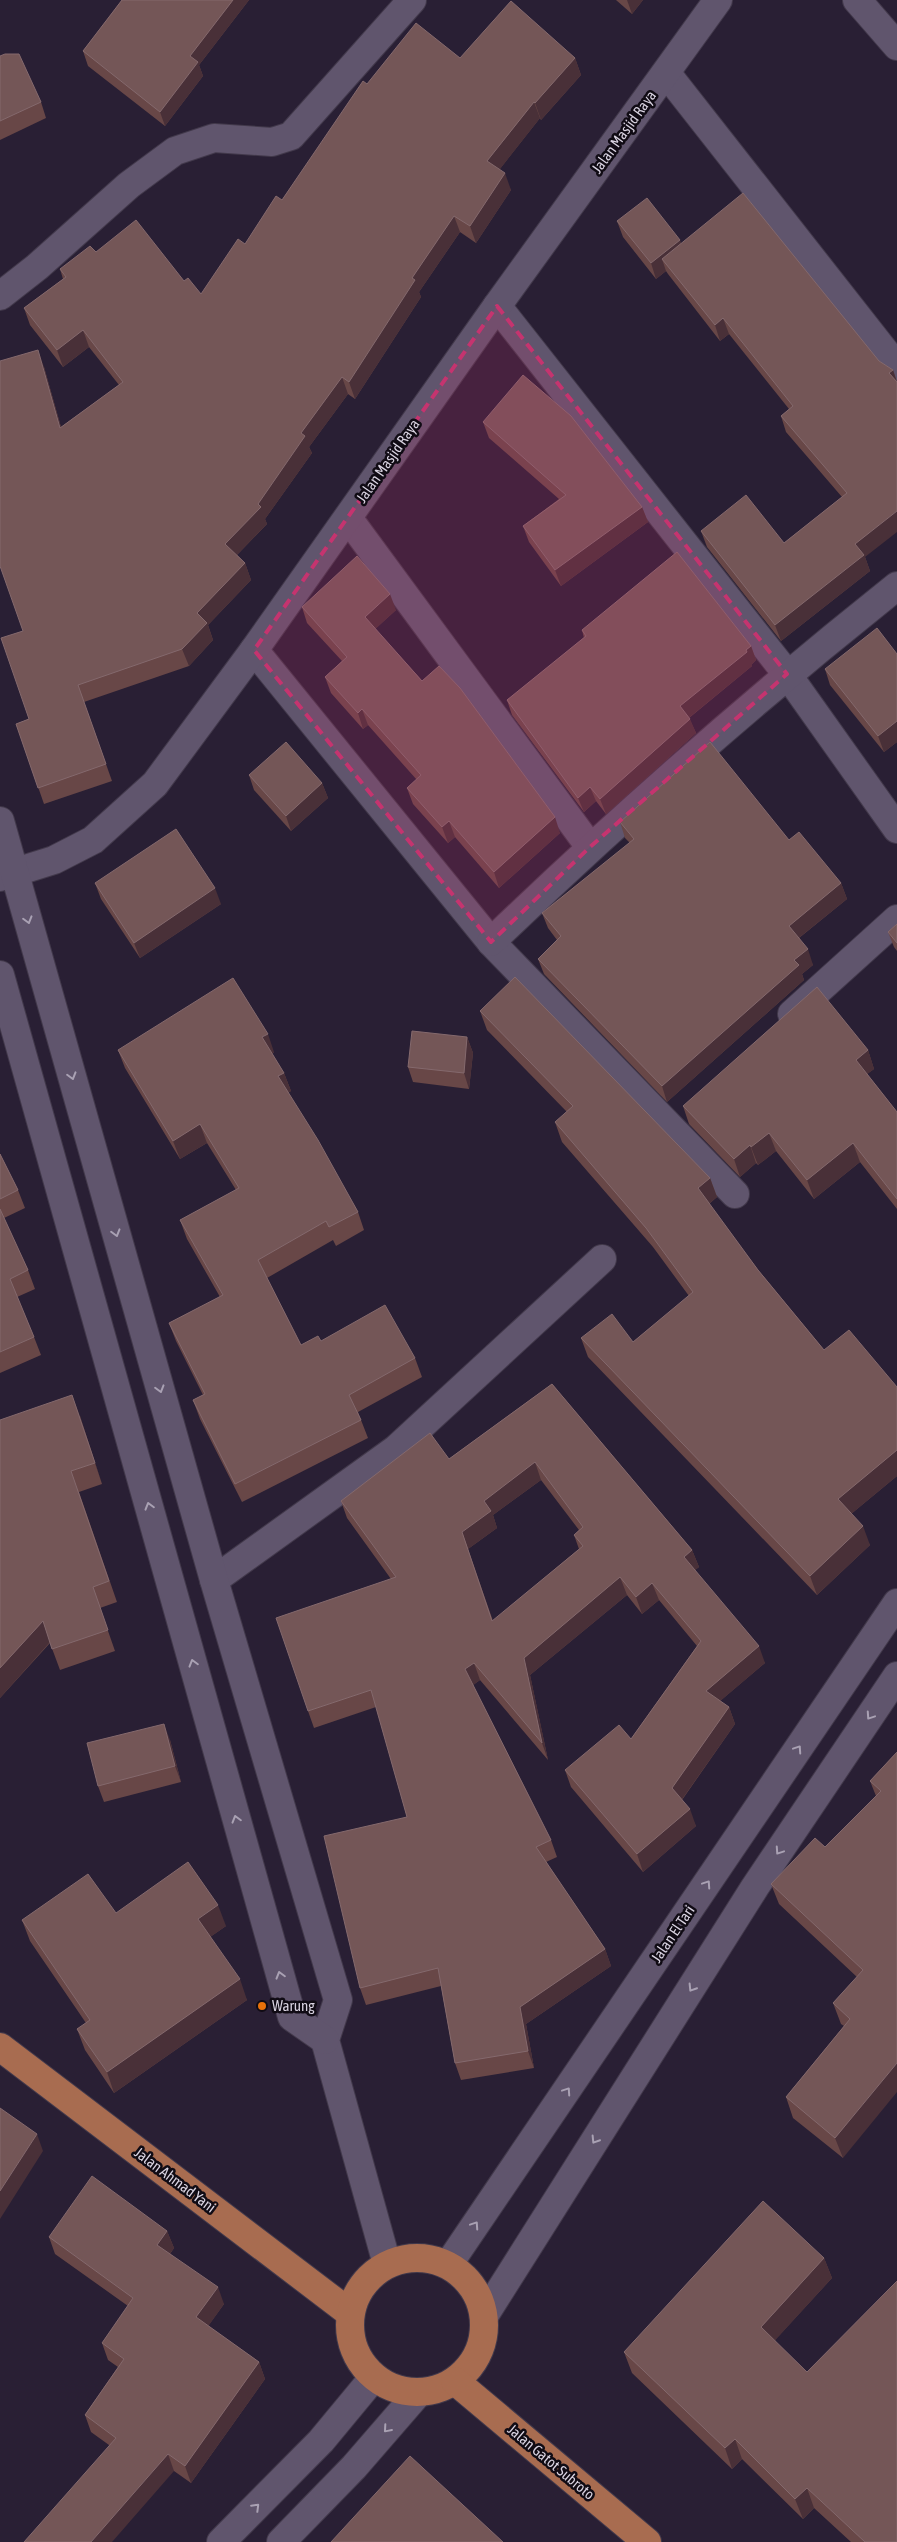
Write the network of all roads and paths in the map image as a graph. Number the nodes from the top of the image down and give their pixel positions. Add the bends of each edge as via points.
1 (412, 0) edge
2 (718, 0) edge
3 (857, 0) edge
4 (897, 46) edge
5 (667, 74) junction
6 (0, 296) edge
7 (497, 306) junction
8 (897, 367) edge
9 (348, 518) junction
10 (897, 586) edge
11 (254, 650) junction
12 (786, 674) junction
13 (0, 821) edge
14 (897, 829) edge
15 (590, 847) junction
16 (7, 875) edge
17 (897, 920) edge
18 (491, 942) junction
19 (0, 975) edge
20 (773, 1031) edge
21 (687, 1106) edge
22 (666, 1124) junction
23 (735, 1194) dead end
24 (602, 1259) dead end
25 (214, 1580) junction
26 (897, 1603) edge
27 (897, 1676) edge
28 (325, 2040) junction
29 (0, 2047) edge
30 (386, 2264) junction
31 (448, 2265) junction
32 (350, 2313) junction
33 (484, 2316) junction
34 (374, 2377) junction
35 (455, 2381) junction
36 (418, 2392) junction
37 (221, 2542) edge
38 (281, 2542) edge
39 (648, 2542) edge

1 - 6 street via 291,136 272,142 214,138 175,152 129,185
2 - 5 street, Jalan Masjid Raya
3 - 4 street
5 - 7 street, Jalan Masjid Raya
5 - 8 street
7 - 9 street, Jalan Masjid Raya
7 - 12 street
9 - 11 street, Jalan Masjid Raya
9 - 15 street
10 - 12 street
11 - 16 street, Jalan Masjid Raya via 155,784 93,840 54,860
11 - 18 street
12 - 14 street
12 - 15 street
13 - 16 street
15 - 18 street
16 -> 25 street
17 - 20 street
18 - 22 street
28 -> 19 street via 292,2017
21 - 22 street
22 - 23 street
24 - 25 street via 396,1449
25 - 28 street via 338,2000
31 -> 26 street, Jalan El Tari
27 -> 33 street via 755,1887
28 - 30 street
29 - 32 highway, Jalan Ahmad Yani
30 - 31 highway via 408,2258 428,2258
30 - 32 highway via 370,2276 357,2293
31 - 33 highway via 465,2278 477,2296
32 - 34 highway via 354,2348
33 - 35 highway via 478,2353
34 - 36 highway via 395,2388
37 -> 34 street via 321,2441
35 - 36 highway via 431,2392
35 - 39 highway, Jalan Gatot Subroto
36 -> 38 street via 354,2468

